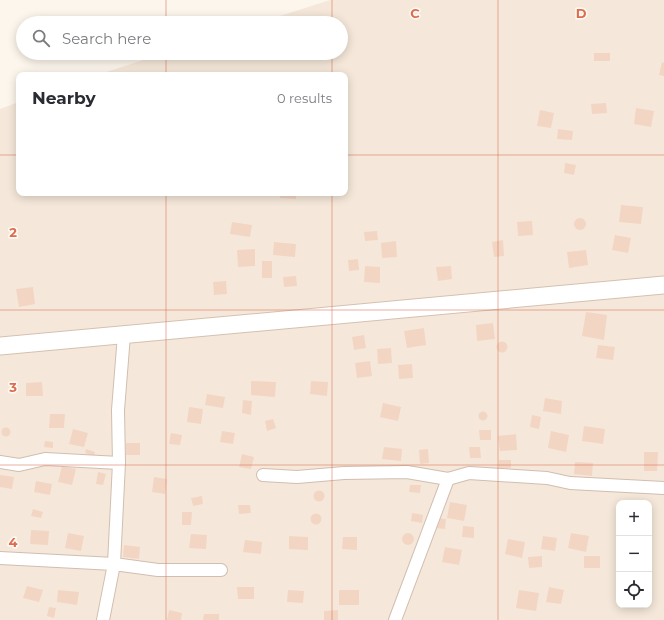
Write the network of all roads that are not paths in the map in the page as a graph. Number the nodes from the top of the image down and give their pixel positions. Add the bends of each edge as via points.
1 (664, 285) edge
2 (124, 335) junction
3 (0, 346) edge
4 (0, 462) edge
5 (119, 463) junction
6 (263, 475) dead end
7 (448, 479) junction
8 (664, 488) edge
9 (0, 558) edge
10 (114, 564) junction
11 (221, 570) dead end
12 (103, 620) edge
13 (395, 620) edge

1 - 2 main road
2 - 3 main road
2 - 5 street via 118,410
4 - 5 street via 19,466 45,459
5 - 10 street
6 - 7 street via 297,477 407,472
7 - 8 street via 469,473 547,478 570,483
7 - 13 street
9 - 10 street
10 - 11 street via 158,570
10 - 12 street

